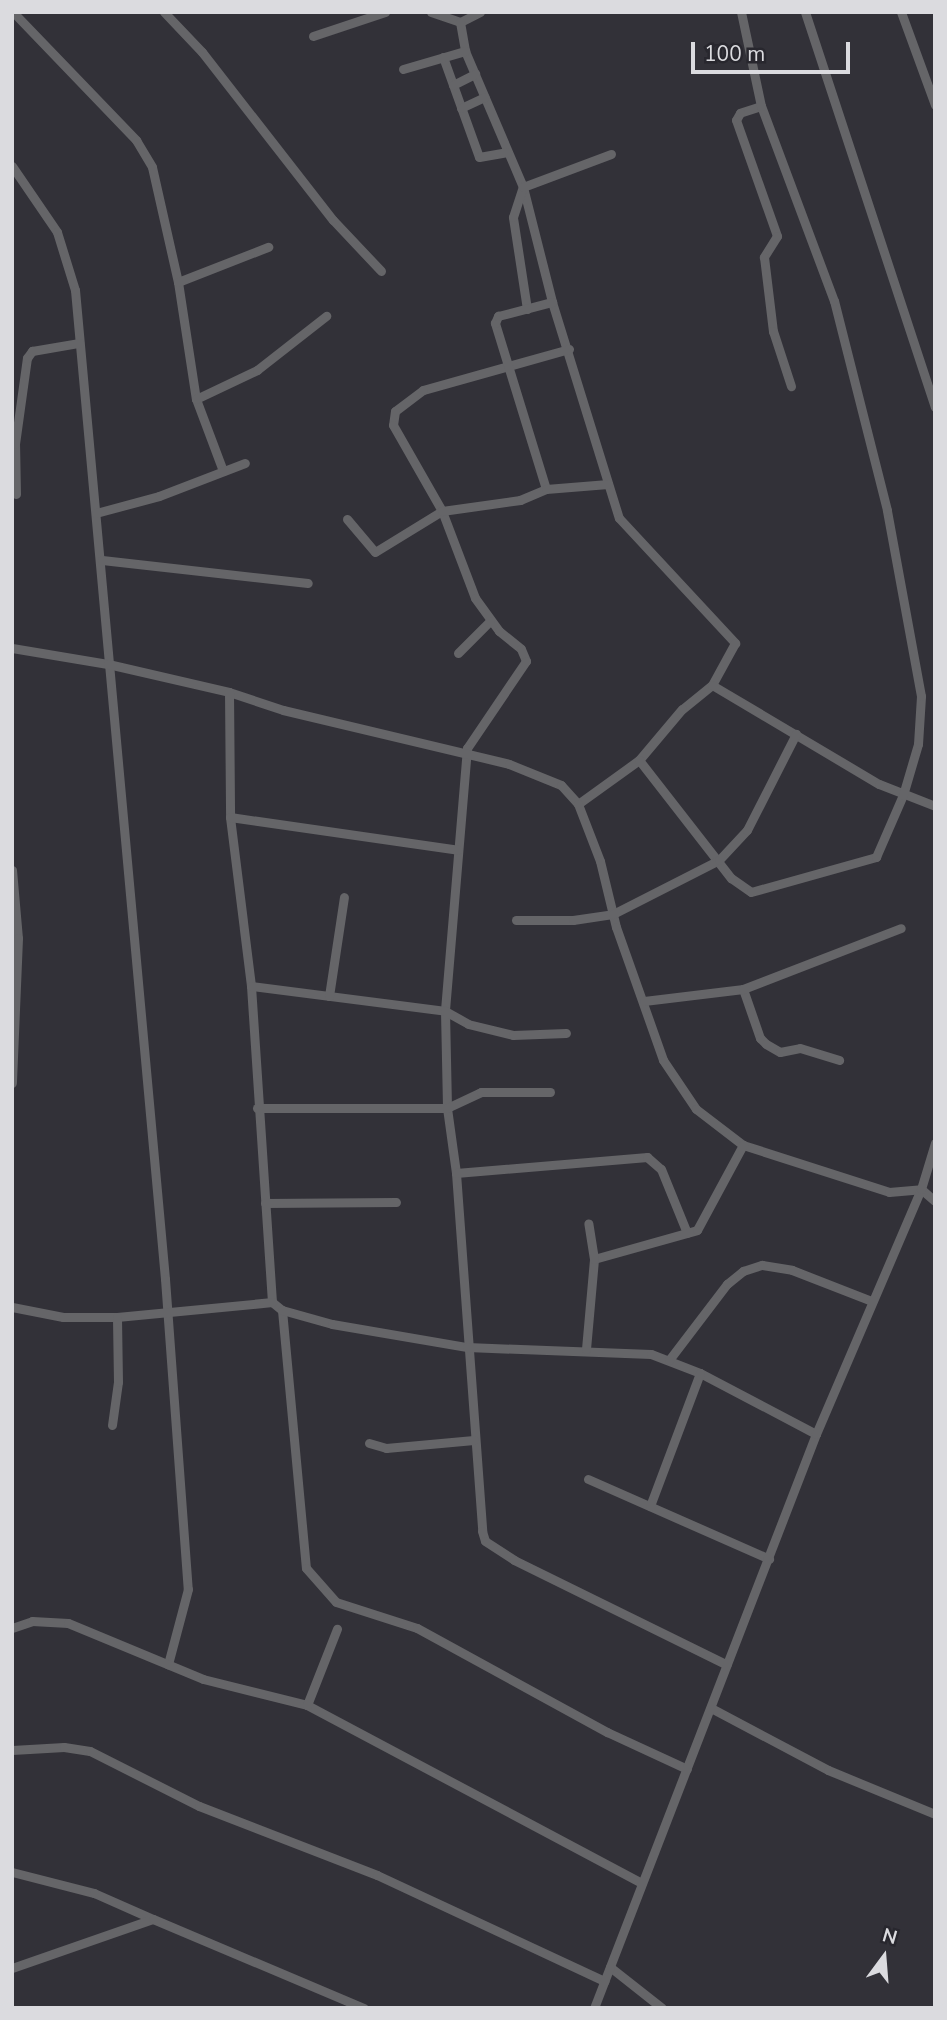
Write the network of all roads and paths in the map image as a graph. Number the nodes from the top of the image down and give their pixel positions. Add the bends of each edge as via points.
1 (13, 12) edge
2 (164, 12) edge
3 (385, 12) edge
4 (431, 12) edge
5 (480, 12) edge
6 (741, 12) edge
7 (805, 12) edge
8 (901, 12) edge
9 (460, 22) junction
10 (313, 36) dead end
11 (465, 51) junction
12 (443, 57) junction
13 (402, 69) dead end
14 (475, 74) junction
15 (453, 85) junction
16 (485, 97) junction
17 (935, 105) edge
18 (761, 106) junction
19 (461, 108) junction
20 (509, 152) junction
21 (611, 154) dead end
22 (12, 166) edge
23 (523, 187) junction
24 (535, 239) junction
25 (520, 244) junction
26 (268, 247) dead end
27 (381, 271) dead end
28 (178, 282) junction
29 (552, 302) junction
30 (527, 309) junction
31 (326, 316) dead end
32 (79, 343) junction
33 (569, 349) junction
34 (505, 368) junction
35 (792, 386) dead end
36 (196, 399) junction
37 (935, 407) edge
38 (245, 463) dead end
39 (223, 471) junction
40 (608, 484) junction
41 (546, 489) junction
42 (16, 494) dead end
43 (442, 511) junction
44 (96, 513) junction
45 (347, 519) dead end
46 (102, 560) junction
47 (308, 583) dead end
48 (490, 621) junction
49 (12, 648) edge
50 (458, 653) dead end
51 (108, 664) junction
52 (712, 685) junction
53 (229, 692) junction
54 (796, 734) junction
55 (466, 753) junction
56 (639, 760) junction
57 (903, 795) junction
58 (578, 804) junction
59 (935, 806) edge
60 (230, 817) junction
61 (458, 850) junction
62 (719, 860) junction
63 (12, 870) edge
64 (344, 897) dead end
65 (613, 914) junction
66 (516, 919) dead end
67 (901, 928) dead end
68 (14, 967) edge
69 (251, 986) junction
70 (743, 989) junction
71 (329, 996) junction
72 (645, 1001) junction
73 (445, 1011) junction
74 (566, 1033) dead end
75 (839, 1060) dead end
76 (12, 1083) edge
77 (550, 1091) dead end
78 (257, 1108) junction
79 (447, 1108) junction
80 (935, 1143) edge
81 (743, 1145) junction
82 (456, 1173) junction
83 (921, 1189) junction
84 (935, 1201) edge
85 (396, 1202) dead end
86 (265, 1203) junction
87 (588, 1223) dead end
88 (687, 1233) junction
89 (594, 1259) junction
90 (869, 1300) junction
91 (272, 1302) junction
92 (12, 1307) edge
93 (282, 1310) junction
94 (167, 1314) junction
95 (117, 1317) junction
96 (467, 1348) junction
97 (586, 1349) junction
98 (669, 1360) junction
99 (700, 1373) junction
100 (112, 1425) dead end
101 (816, 1434) junction
102 (474, 1440) junction
103 (369, 1443) dead end
104 (588, 1479) dead end
105 (650, 1506) junction
106 (769, 1559) junction
107 (12, 1628) edge
108 (337, 1629) dead end
109 (169, 1664) junction
110 (727, 1665) junction
111 (307, 1705) junction
112 (711, 1708) junction
113 (12, 1750) edge
114 (687, 1769) junction
115 (935, 1814) edge
116 (12, 1872) edge
117 (642, 1883) junction
118 (153, 1919) junction
119 (610, 1967) junction
120 (12, 1968) edge
121 (604, 1981) junction
122 (364, 2008) edge
123 (594, 2008) edge
124 (662, 2008) edge

1 - 28 street via 136,140 152,167 162,200
2 - 27 street via 202,52 332,220
3 - 10 street
4 - 9 street
5 - 9 street
6 - 18 street
7 - 37 street
8 - 17 street
9 - 11 street
11 - 12 street
11 - 14 street
12 - 13 street
12 - 15 street
14 - 15 street
14 - 16 street
15 - 19 street
16 - 19 street
16 - 20 street
18 - 35 street via 740,113 736,120 777,236 764,257 773,331
18 - 57 street via 834,302 905,593 921,696 918,744
19 - 20 street via 479,157
20 - 23 street
21 - 23 street
22 - 32 street via 42,205 64,248 75,290
23 - 24 street
23 - 25 street via 513,209
24 - 25 street
24 - 29 street
25 - 30 street
26 - 28 street
28 - 36 street
29 - 30 street
29 - 33 street
30 - 34 street via 498,316 495,323
31 - 36 street via 257,370
32 - 42 street via 32,351 27,358 15,444
32 - 44 street
33 - 34 street
33 - 40 street
34 - 41 street
34 - 43 street via 423,390 395,411 396,434
36 - 39 street
38 - 39 street
39 - 44 street via 159,496
40 - 41 street
40 - 52 street via 629,532 732,636 733,651
41 - 43 street via 520,500
43 - 45 street via 375,552
43 - 48 street via 475,598
44 - 46 street
46 - 47 street
46 - 51 street
48 - 50 street
48 - 55 street via 521,649 526,661
49 - 51 street
51 - 53 street
51 - 94 street
52 - 54 street
52 - 56 street via 682,709
53 - 55 street via 283,710
53 - 60 street
54 - 57 street
54 - 62 street via 747,830
55 - 58 street via 561,785
55 - 61 street
56 - 58 street
56 - 62 street
57 - 59 street
57 - 62 street via 870,861 751,892 737,883
58 - 65 street
60 - 61 street
60 - 69 street
61 - 73 street
62 - 65 street
63 - 68 street
64 - 71 street
65 - 66 street via 573,920
65 - 72 street
67 - 70 street
68 - 76 street
69 - 71 street
69 - 78 street
70 - 72 street
70 - 75 street via 766,1044 780,1052 800,1048
71 - 73 street
72 - 81 street via 663,1060 682,1091 722,1132
73 - 74 street via 468,1024 513,1035
73 - 79 street
77 - 79 street via 481,1092
78 - 79 street
78 - 86 street
79 - 82 street
80 - 83 street
81 - 83 street via 889,1192
81 - 88 street via 704,1222
82 - 88 street via 647,1157 661,1169
82 - 96 street
83 - 84 street
83 - 90 street
85 - 86 street
86 - 91 street
87 - 89 street
88 - 89 street
89 - 97 street
90 - 98 street via 784,1267 762,1265 743,1271 727,1284
90 - 101 street
91 - 93 street
91 - 94 street via 222,1304
92 - 95 street via 63,1317
93 - 96 street via 332,1324
93 - 114 street via 306,1568 320,1588 336,1602 417,1628 607,1732
94 - 95 street
94 - 109 street via 188,1589
95 - 100 street via 118,1382
96 - 97 street
96 - 102 street
97 - 98 street
98 - 99 street
99 - 101 street
99 - 105 street
101 - 106 street
102 - 103 street via 386,1448
102 - 110 street via 485,1541 514,1560
104 - 105 street
105 - 106 street
106 - 110 street
107 - 109 street via 53,1619
108 - 111 street
109 - 111 street via 203,1679
110 - 112 street
111 - 117 street
112 - 114 street
112 - 115 street via 828,1770
113 - 121 street via 64,1747 90,1751 199,1806 377,1875
114 - 117 street
116 - 118 street via 94,1893
117 - 119 street
118 - 120 street
118 - 122 street
119 - 121 street
119 - 124 street
121 - 123 street

